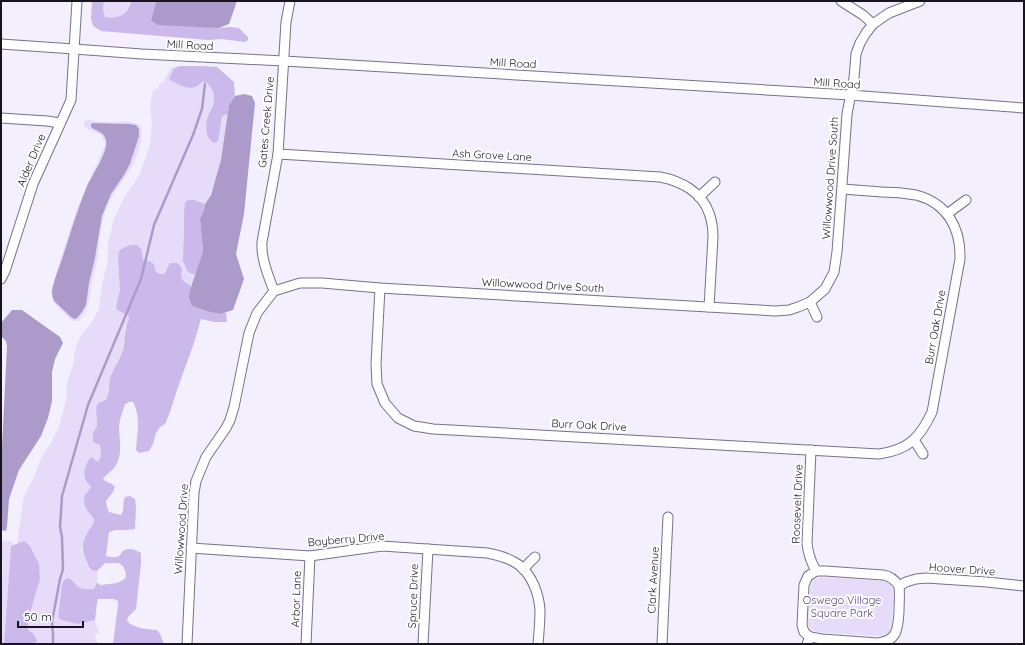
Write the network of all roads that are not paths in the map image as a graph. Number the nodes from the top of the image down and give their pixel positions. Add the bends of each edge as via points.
1 (77, 1) edge
2 (290, 1) edge
3 (841, 1) edge
4 (920, 1) edge
5 (873, 24) junction
6 (1, 44) edge
7 (74, 48) junction
8 (284, 61) junction
9 (850, 95) junction
10 (1024, 108) edge
11 (1, 118) edge
12 (60, 123) junction
13 (278, 154) junction
14 (715, 182) dead end
15 (842, 189) junction
16 (699, 196) junction
17 (966, 200) dead end
18 (948, 214) junction
19 (1, 279) edge
20 (380, 288) junction
21 (274, 291) junction
22 (810, 302) junction
23 (709, 307) junction
24 (817, 317) dead end
25 (914, 440) junction
26 (811, 450) junction
27 (923, 454) dead end
28 (668, 517) dead end
29 (191, 548) junction
30 (428, 549) junction
31 (310, 556) junction
32 (535, 557) dead end
33 (524, 569) junction
34 (816, 571) junction
35 (899, 586) junction
36 (1024, 586) edge
37 (809, 640) edge
38 (187, 644) edge
39 (306, 644) edge
40 (424, 644) edge
41 (538, 644) edge
42 (662, 644) edge

1 - 7 street, Alder Drive
2 - 8 street, Gates Creek Drive
3 - 5 street
4 - 5 street via 889,13
5 - 9 street, Willowwood Drive South via 856,54
6 - 7 street, Mill Road
7 - 8 street, Mill Road
7 - 12 street, Alder Drive via 71,100
8 - 9 street, Mill Road
8 - 13 street, Gates Creek Drive
9 - 10 street, Mill Road
9 - 15 street, Willowwood Drive South
11 - 12 street
12 - 19 street, Alder Drive via 33,184
13 - 16 street, Ash Grove Lane via 660,177 686,186
13 - 21 street, Gates Creek Drive via 261,246 264,265
14 - 16 street
15 - 18 street, Burr Oak Drive via 905,193 934,202
15 - 22 street, Willowwood Drive South via 834,272 825,288
16 - 23 street, Ash Grove Lane via 708,210 713,226
17 - 18 street
18 - 25 street, Burr Oak Drive via 959,239 960,259 932,412 925,427
20 - 21 street, Willowwood Drive South via 300,283
20 - 23 street, Willowwood Drive South
20 - 26 street, Burr Oak Drive via 377,384 385,403 398,418 414,426
21 - 29 street, Willowwood Drive via 257,313 249,333 230,420 206,457 198,475 194,493
22 - 23 street, Willowwood Drive South via 798,308 775,311
22 - 24 street
25 - 26 street, Burr Oak Drive via 896,450 879,454
25 - 27 street
26 - 34 street, Roosevelt Drive via 807,543 808,554
28 - 42 street, Clark Avenue
29 - 31 street, Bayberry Drive
29 - 38 street, Willowwood Drive
30 - 31 street, Bayberry Drive via 382,546
30 - 33 street, Bayberry Drive via 487,553 505,558
30 - 40 street, Spruce Drive
31 - 39 street, Arbor Lane
32 - 33 street
33 - 41 street via 536,591 540,609
34 - 35 street via 885,575 895,580
34 - 37 street via 808,576 804,586 802,625
35 - 36 street, Hoover Drive via 926,578
35 - 37 street via 898,623 892,638 885,642

